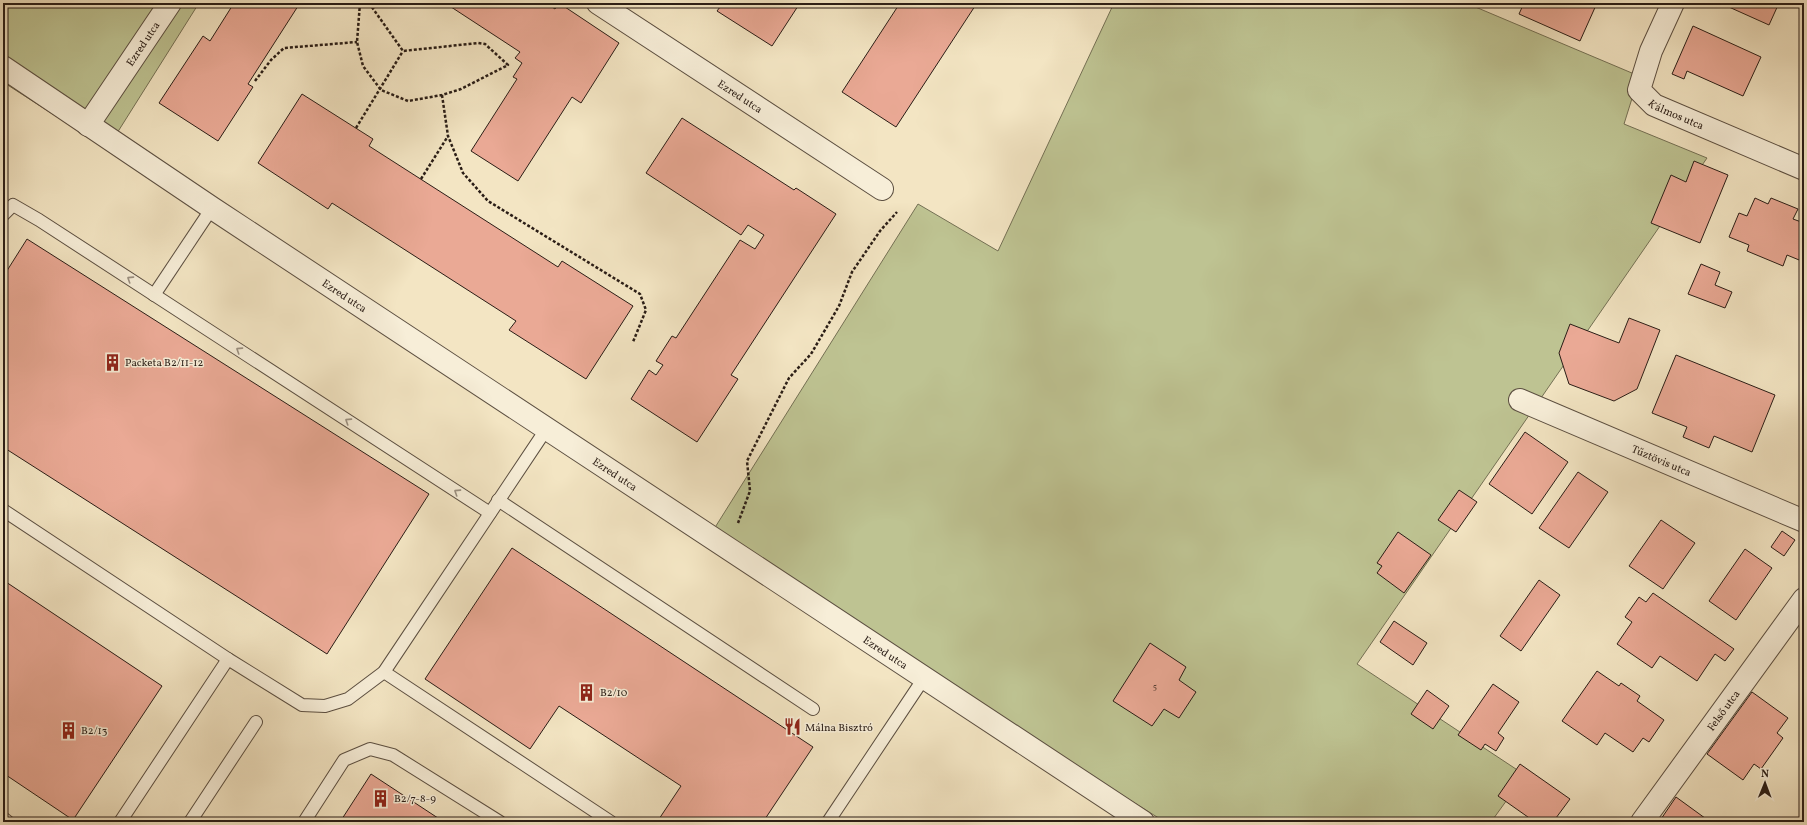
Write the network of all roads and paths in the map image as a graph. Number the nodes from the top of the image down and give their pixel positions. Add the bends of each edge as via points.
1 (170, 3) edge
2 (360, 3) edge
3 (369, 3) edge
4 (598, 3) edge
5 (1673, 3) edge
6 (357, 42) junction
7 (404, 52) junction
8 (3, 67) edge
9 (255, 81) dead end
10 (381, 90) junction
11 (442, 95) junction
12 (88, 125) junction
13 (356, 128) dead end
14 (448, 136) junction
15 (1804, 169) edge
16 (421, 179) dead end
17 (882, 189) joint
18 (212, 208) junction
19 (3, 215) edge
20 (154, 295) junction
21 (633, 342) dead end
22 (1520, 400) dead end
23 (547, 428) junction
24 (498, 500) junction
25 (3, 510) edge
26 (490, 513) junction
27 (1804, 521) edge
28 (725, 546) junction
29 (1804, 599) edge
30 (228, 659) junction
31 (384, 672) junction
32 (924, 678) junction
33 (813, 709) dead end
34 (256, 722) dead end
35 (3, 818) edge
36 (8, 822) edge
37 (120, 822) edge
38 (190, 822) edge
39 (304, 822) edge
40 (500, 822) edge
41 (611, 822) edge
42 (828, 822) edge
43 (1143, 822) edge
44 (1642, 822) edge

1 - 12 street, Ezred utca
2 - 6 path
3 - 7 path
4 - 17 street, Ezred utca
5 - 15 street, Kálmos utca via 1651,51 1639,90 1654,105
6 - 9 path via 284,48
6 - 10 path via 362,66
7 - 10 path
7 - 11 path via 478,43 485,44 508,65 461,89
8 - 12 street, Ezred utca
10 - 11 path via 408,100
10 - 13 path
11 - 14 path
12 - 18 street, Ezred utca
14 - 16 path
14 - 21 path via 463,173 488,201 640,294 646,310
17 - 28 path via 903,206 880,231 852,272 840,306 811,354 789,378 747,461 750,491 736,527
18 - 20 lane
18 - 23 street, Ezred utca
20 -> 19 lane via 13,205
26 -> 20 lane
22 - 27 street, Tűztövis utca
23 - 24 lane
23 - 28 street, Ezred utca
24 - 26 lane
24 - 33 lane
25 - 30 lane
26 - 31 lane
28 - 32 street, Ezred utca
29 - 44 street, Felső utca
30 - 31 lane via 302,705 325,706 348,699
30 - 37 lane
31 - 41 lane
32 - 42 lane
32 - 43 street, Ezred utca
34 - 38 lane
35 - 36 lane
39 - 40 lane via 344,760 370,749 393,756

